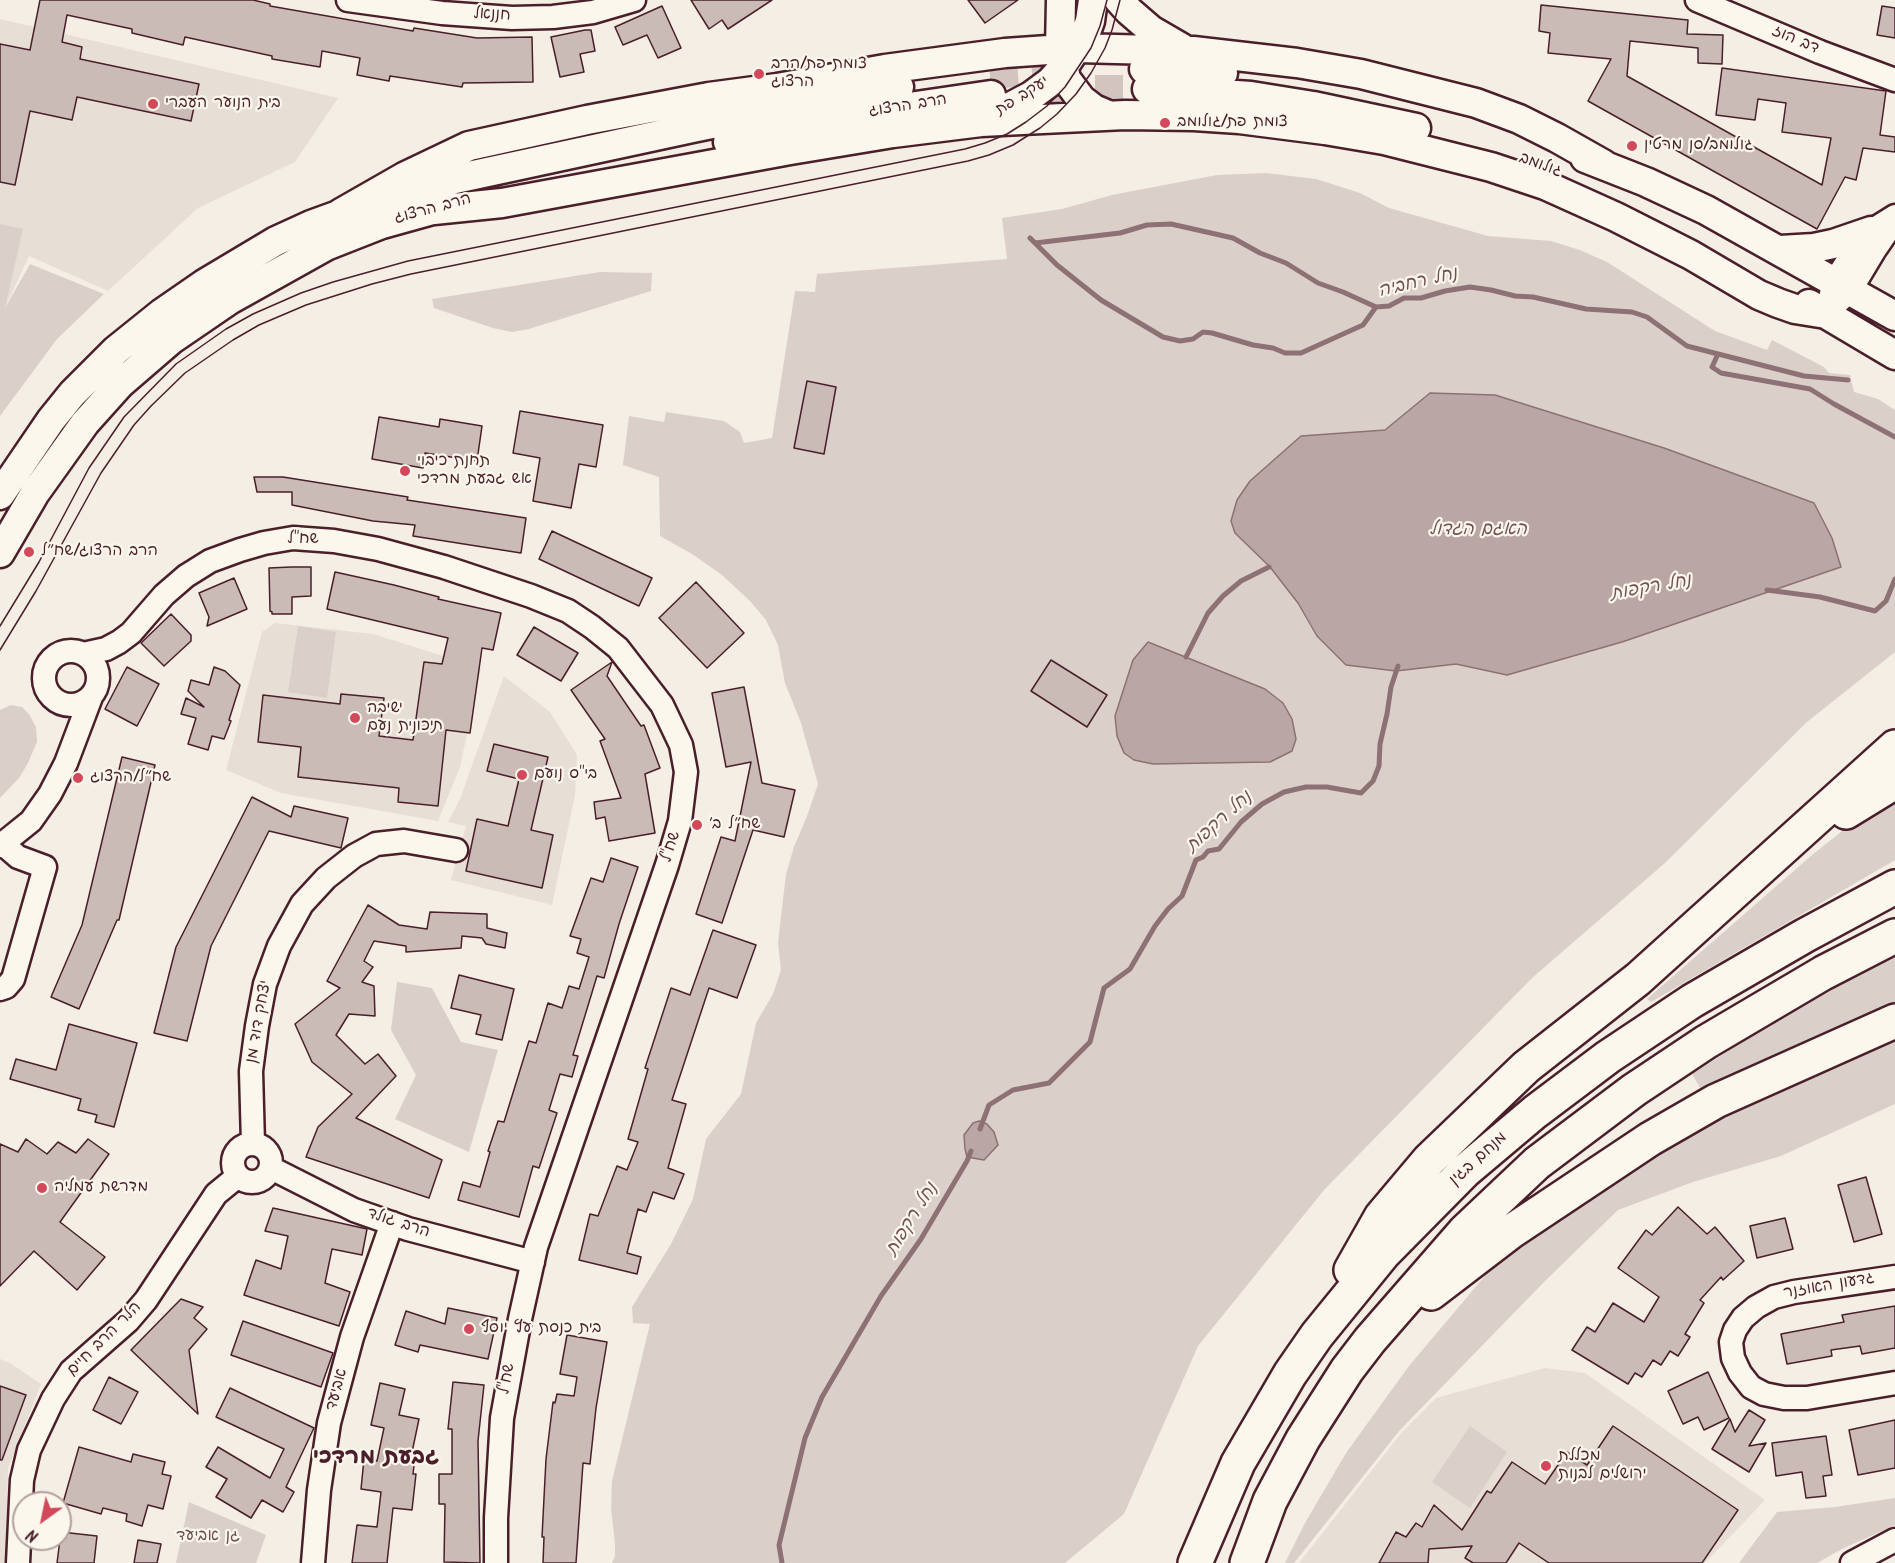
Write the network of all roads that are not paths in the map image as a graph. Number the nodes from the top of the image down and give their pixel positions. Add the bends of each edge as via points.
1 (348, 0) edge
2 (634, 0) edge
3 (1053, 0) edge
4 (1061, 0) edge
5 (1093, 0) edge
6 (1119, 0) edge
7 (1697, 0) edge
8 (1193, 51) junction
9 (1067, 55) junction
10 (996, 75) junction
11 (1895, 80) edge
12 (1108, 115) junction
13 (981, 122) junction
14 (1603, 164) junction
15 (424, 211) junction
16 (1887, 227) edge
17 (1780, 250) junction
18 (1842, 286) junction
19 (1826, 314) junction
20 (1895, 316) edge
21 (1895, 355) edge
22 (0, 495) edge
23 (0, 553) edge
24 (144, 619) junction
25 (83, 654) junction
26 (94, 691) junction
27 (57, 700) junction
28 (1895, 747) edge
29 (66, 763) junction
30 (1895, 782) edge
31 (2, 845) edge
32 (456, 850) dead end
33 (1767, 863) junction
34 (1895, 887) edge
35 (1895, 936) edge
36 (0, 989) edge
37 (1895, 1021) edge
38 (253, 1144) junction
39 (271, 1168) junction
40 (238, 1176) junction
41 (392, 1223) junction
42 (533, 1262) junction
43 (1895, 1277) edge
44 (1317, 1335) junction
45 (1370, 1340) junction
46 (1895, 1383) edge
47 (1895, 1540) edge
48 (18, 1563) edge
49 (313, 1563) edge
50 (496, 1563) edge
51 (1195, 1563) edge
52 (1247, 1563) edge
53 (1852, 1563) edge

1 - 2 street, חננאל via 512,18 593,12
3 - 10 main road via 1034,35
4 - 9 main road, יעקב פת
5 - 9 main road, יעקב פת via 1090,21
6 - 8 main road via 1151,30
7 - 11 street, דב הוז
8 - 9 main road
8 - 14 main road via 1298,63 1446,94 1519,119
9 - 10 main road
9 - 12 main road, יעקב פת via 1069,83 1081,99
9 - 13 main road, יעקב פת via 1050,82
10 - 15 main road, הרב הרצוג via 875,112 559,178
10 - 22 main road via 845,75 659,105 469,146 341,213 276,241 141,328 72,394
12 - 13 main road
12 - 19 main road via 1194,116 1291,125 1384,140 1491,167 1545,185 1616,217 1759,295 1795,309
13 - 15 main road via 790,150 502,204
14 - 17 main road, גולומב via 1706,210
14 - 19 main road, גולומב via 1498,128 1328,86 1198,71 1145,79 1380,119 1500,151 1634,204
15 - 23 main road, הרב הרצוג via 326,246 231,299 171,340 120,384 85,423 35,493
16 - 17 main road via 1833,244
16 - 18 street via 1874,251
17 - 18 main road, גולומב
18 - 19 street
18 - 20 main road, גולומב
19 - 21 main road, גולומב
24 - 25 street, שח"ל via 119,642
24 - 26 street, שח"ל
24 - 42 street, שח"ל via 171,588 210,561 293,538 334,541 444,567 568,611 618,648 662,705 681,745 686,772 680,821
25 - 26 street via 96,667
25 - 27 street via 62,653 47,668 47,689
26 - 27 street via 78,705
26 - 29 street, שח"ל
27 - 29 street, שח"ל via 66,728
28 - 33 highway
29 - 31 street, שח"ל via 31,821
30 - 33 highway
31 - 36 street via 45,867 13,979
32 - 38 street, יצחק דוד מן via 404,841 376,844 326,878 302,904 279,946 265,984 252,1071
33 - 44 highway via 1638,979 1526,1067 1429,1160 1381,1217
34 - 44 highway, מנחם בגין via 1692,1001 1535,1112 1465,1171 1383,1254
35 - 45 highway via 1707,1042 1634,1089 1537,1163 1465,1231
37 - 45 highway via 1716,1101 1650,1138 1512,1231
38 - 39 street via 266,1149
38 - 40 street via 240,1148 234,1157
39 - 40 street via 258,1181
39 - 41 street, הרב גולד via 354,1210
40 - 48 street, הלר הרב חיים via 216,1194 146,1300 71,1371 52,1399 29,1450 22,1480
41 - 42 street, הרב גולד
41 - 49 street, אביעד via 352,1337 329,1423
42 - 50 street, שח"ל via 502,1418
43 - 46 street, גדעון האוזנר via 1774,1297 1743,1318 1731,1342 1740,1374 1764,1394 1806,1398
44 - 51 highway, מנחם בגין via 1238,1463
45 - 52 highway via 1303,1438 1270,1501
47 - 53 street

